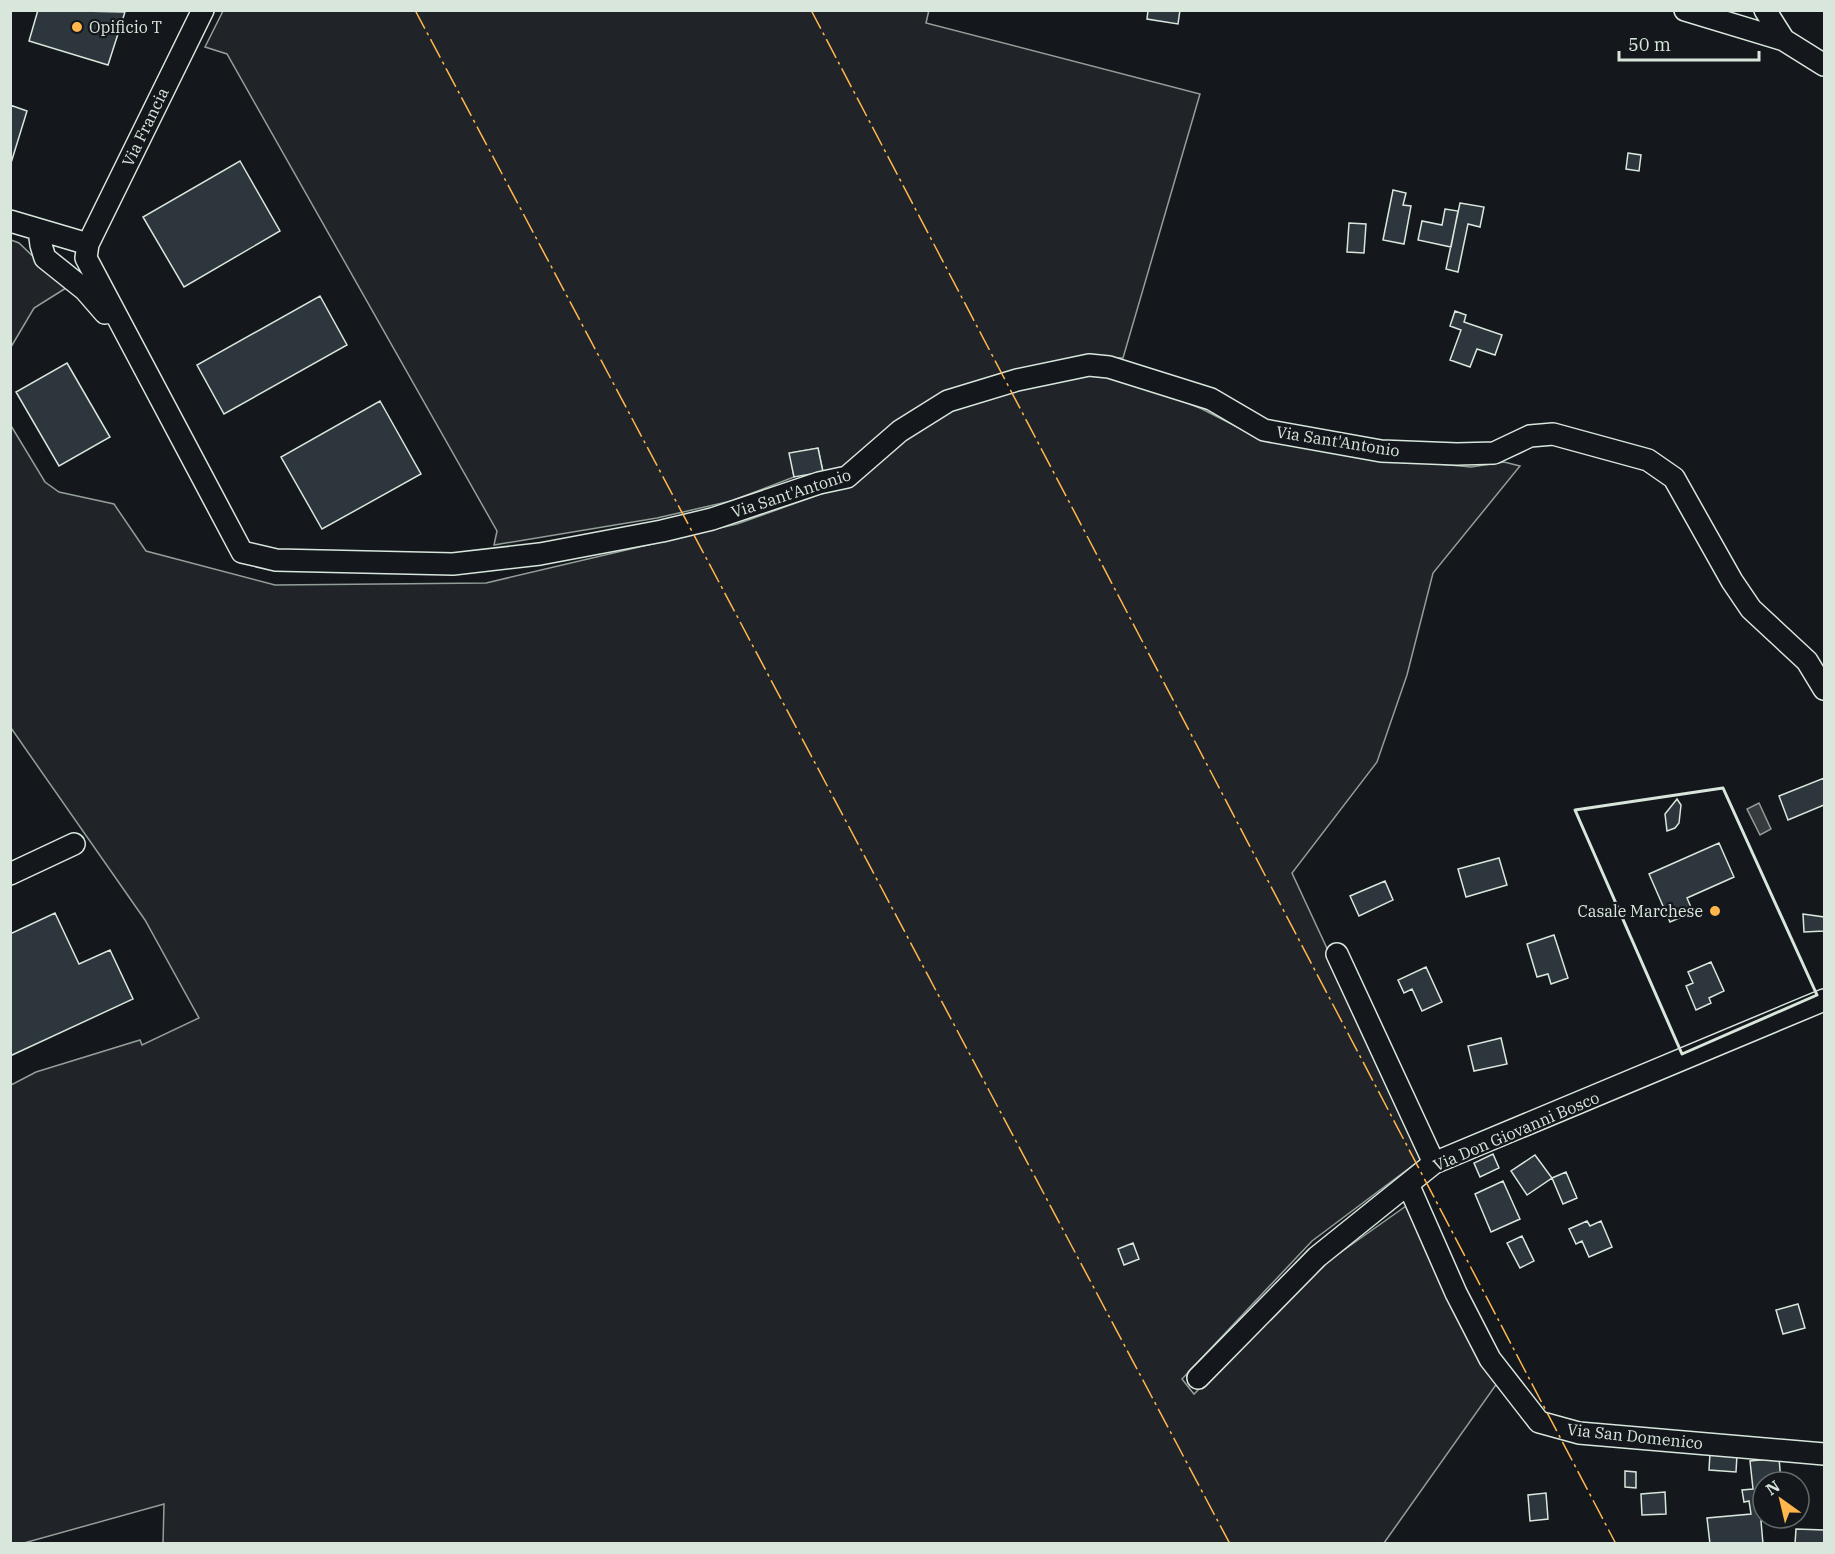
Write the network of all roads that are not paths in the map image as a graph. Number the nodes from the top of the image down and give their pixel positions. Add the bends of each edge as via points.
1 (203, 10) edge
2 (1685, 10) edge
3 (1765, 10) edge
4 (1784, 40) junction
5 (1824, 65) edge
6 (10, 222) edge
7 (39, 230) junction
8 (87, 251) junction
9 (65, 275) junction
10 (127, 338) junction
11 (1824, 689) edge
12 (74, 844) dead end
13 (10, 874) edge
14 (1337, 954) dead end
15 (1824, 1000) edge
16 (1434, 1164) junction
17 (1408, 1184) junction
18 (1198, 1378) dead end
19 (1824, 1454) edge

1 - 8 street, Via Francia
2 - 4 street
3 - 4 street
4 - 5 street
6 - 7 street
7 - 8 street
7 - 9 street via 45,258
8 - 9 street
8 - 10 street
9 - 10 street via 86,290
10 - 11 street, Via Sant'Antonio via 242,552 276,560 453,564 540,554 662,531 847,477 900,431 948,401 1017,380 1089,365 1109,367 1210,399 1264,429 1381,451 1494,453 1530,436 1553,434 1648,460 1674,478 1751,609 1807,662
12 - 13 street
14 - 16 street
15 - 16 street, Via Don Giovanni Bosco
16 - 17 street, Via Don Giovanni Bosco
17 - 18 street, Via Don Giovanni Bosco via 1317,1257
17 - 19 street, Via San Domenico via 1490,1359 1539,1422 1579,1433

